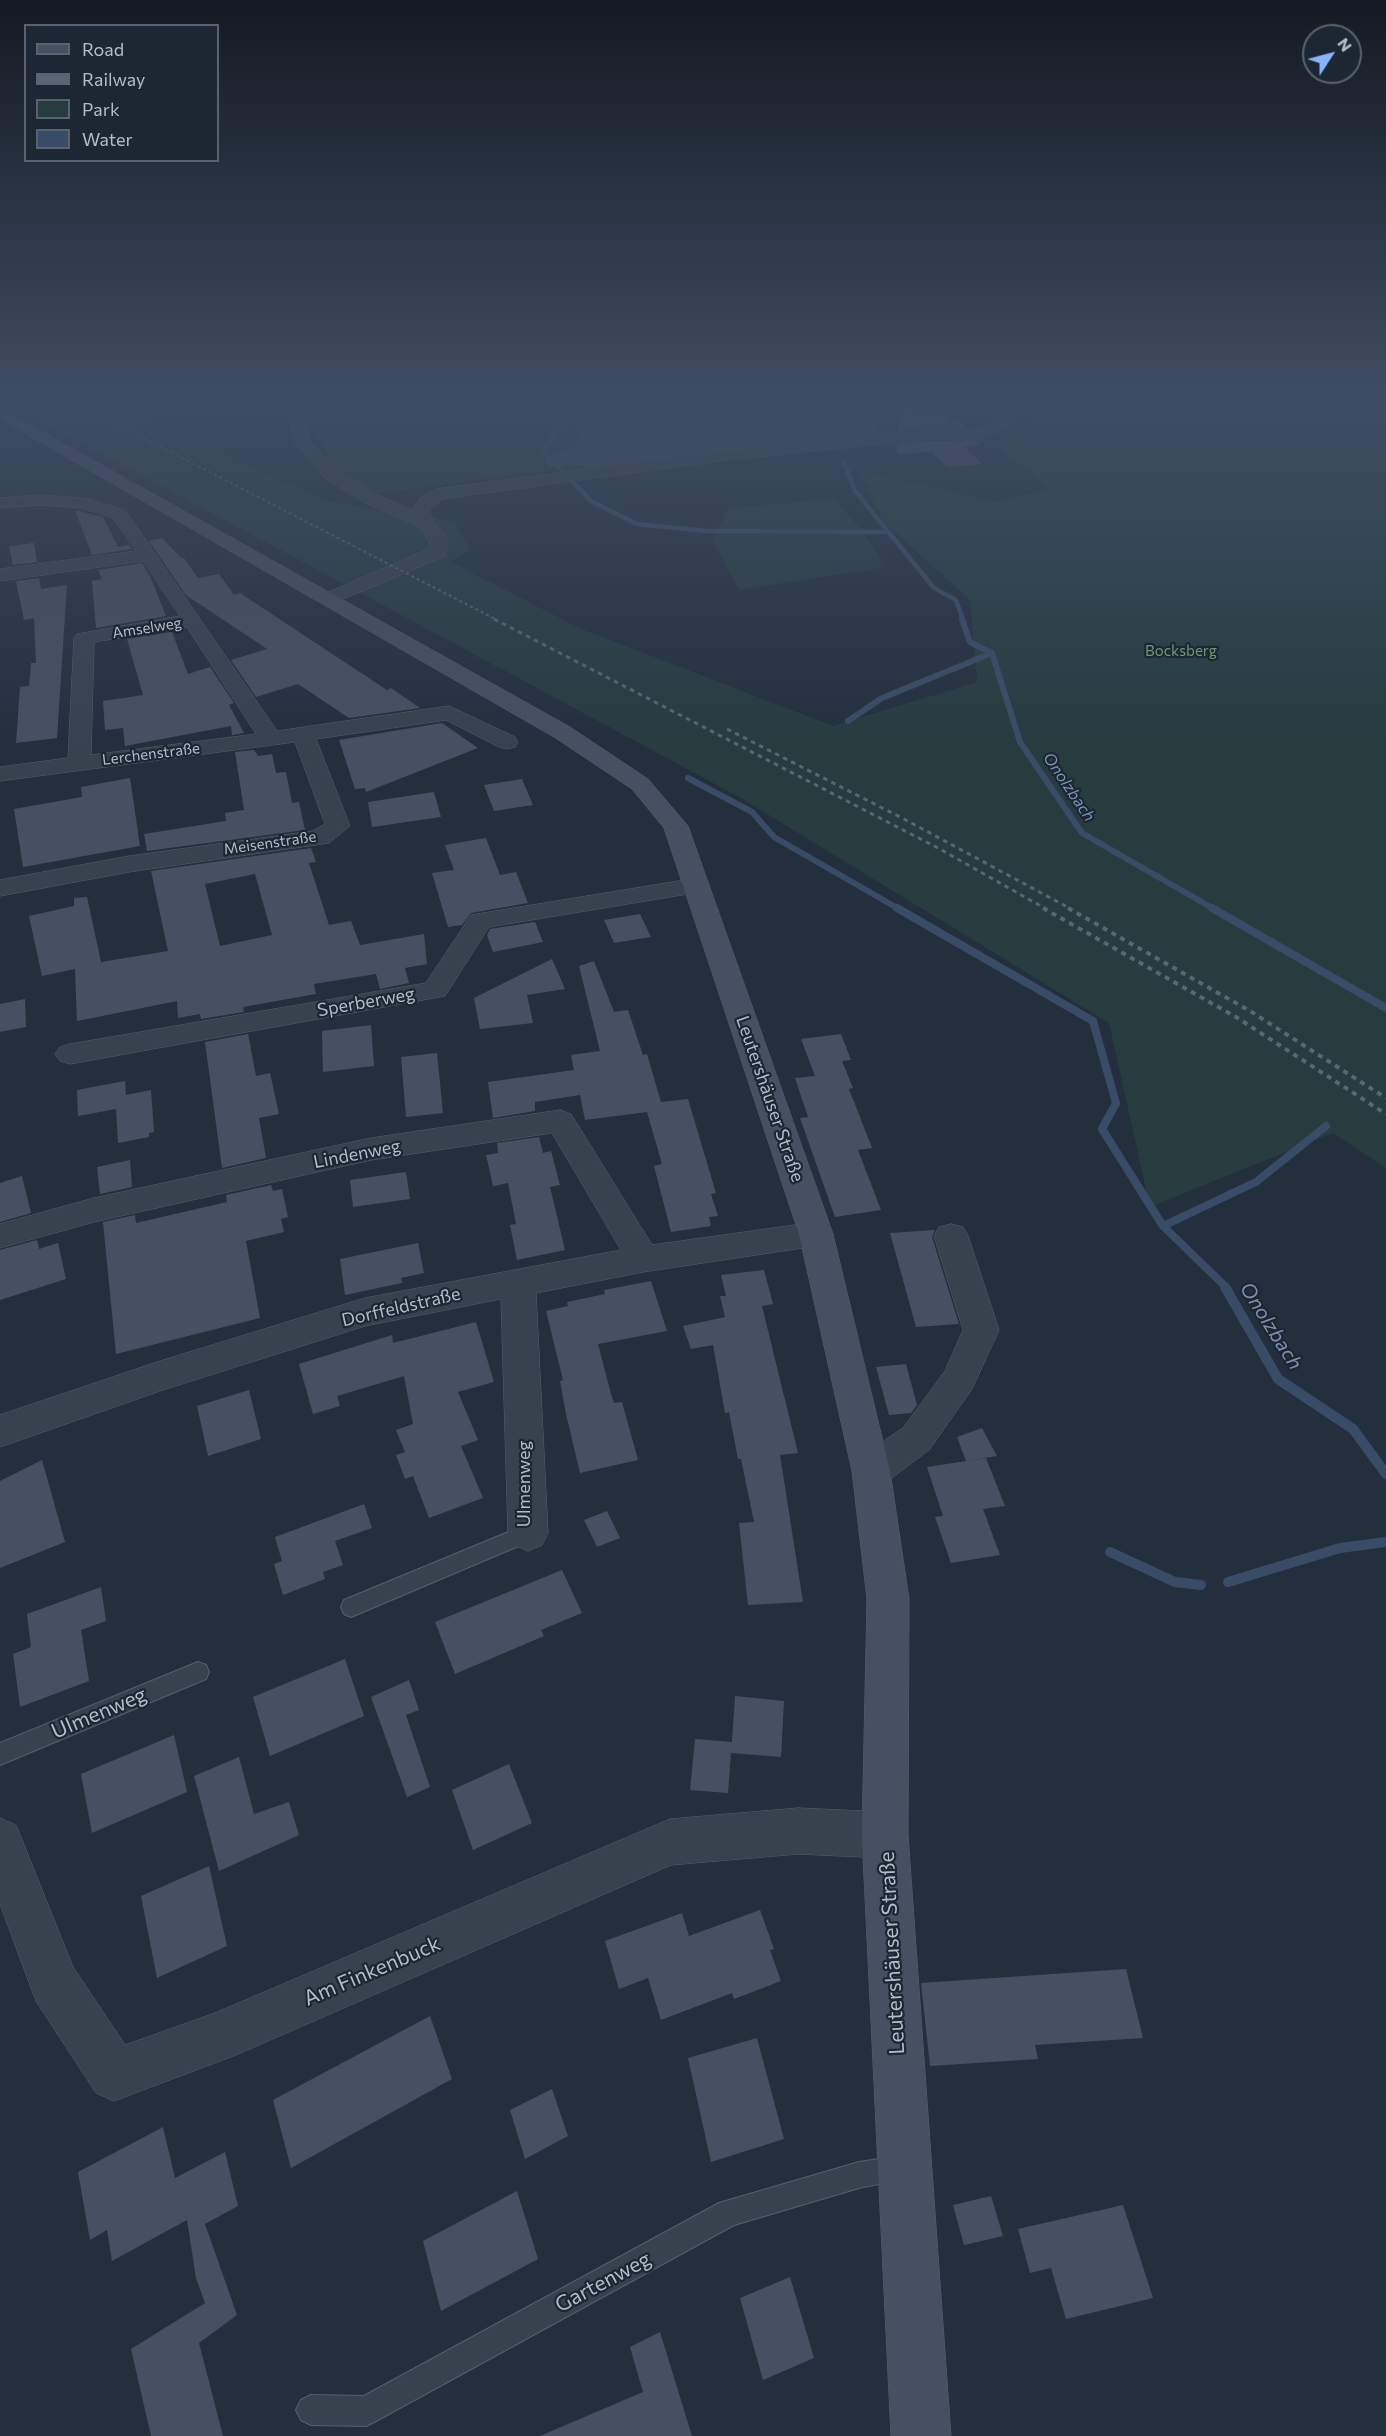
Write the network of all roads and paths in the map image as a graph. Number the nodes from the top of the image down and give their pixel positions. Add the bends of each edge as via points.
1 (118, 514) edge
2 (178, 514) edge
3 (405, 514) edge
4 (421, 514) edge
5 (424, 522) junction
6 (147, 555) junction
7 (0, 575) edge
8 (329, 599) junction
9 (193, 620) junction
10 (303, 734) junction
11 (271, 739) junction
12 (507, 742) dead end
13 (79, 764) junction
14 (0, 774) edge
15 (697, 886) junction
16 (0, 888) edge
17 (70, 1054) dead end
18 (816, 1234) junction
19 (0, 1236) edge
20 (951, 1236) dead end
21 (643, 1259) junction
22 (518, 1282) junction
23 (0, 1431) edge
24 (872, 1471) junction
25 (528, 1533) joint
26 (351, 1607) dead end
27 (198, 1672) dead end
28 (0, 1754) edge
29 (885, 1835) junction
30 (0, 1840) edge
31 (904, 2169) junction
32 (311, 2410) dead end
33 (921, 2436) edge

1 - 6 street
2 - 8 main road, Leutershäuser Straße
3 - 5 street
4 - 5 street
5 - 8 street via 439,540 438,552
6 - 7 street
6 - 9 street
8 - 15 main road, Leutershäuser Straße via 562,732 640,784 676,826
9 - 11 street, Amselweg
9 - 13 street, Amselweg via 84,638
10 - 11 street, Lerchenstraße
10 - 12 street via 449,713
10 - 16 street, Meisenstraße via 338,826 320,838 140,862
11 - 13 street, Lerchenstraße
13 - 14 street, Lerchenstraße
15 - 17 street, Sperberweg via 480,921 435,990
15 - 18 main road, Leutershäuser Straße
18 - 21 street, Dorffeldstraße
18 - 24 main road, Leutershäuser Straße
19 - 21 street, Lindenweg via 94,1209 371,1149 560,1121
20 - 24 street via 981,1330 959,1379 916,1439
21 - 22 street, Dorffeldstraße
22 - 23 street, Dorffeldstraße via 365,1312
22 - 25 street, Ulmenweg
24 - 29 main road, Leutershäuser Straße via 888,1599
25 - 26 lane, Ulmenweg
27 - 28 lane, Ulmenweg
29 - 30 street, Am Finkenbuck via 798,1831 670,1842 218,2037 114,2075 54,1983
29 - 31 main road, Leutershäuser Straße
31 - 32 lane, Gartenweg via 859,2175 729,2213 366,2410
31 - 33 main road, Leutershäuser Straße

